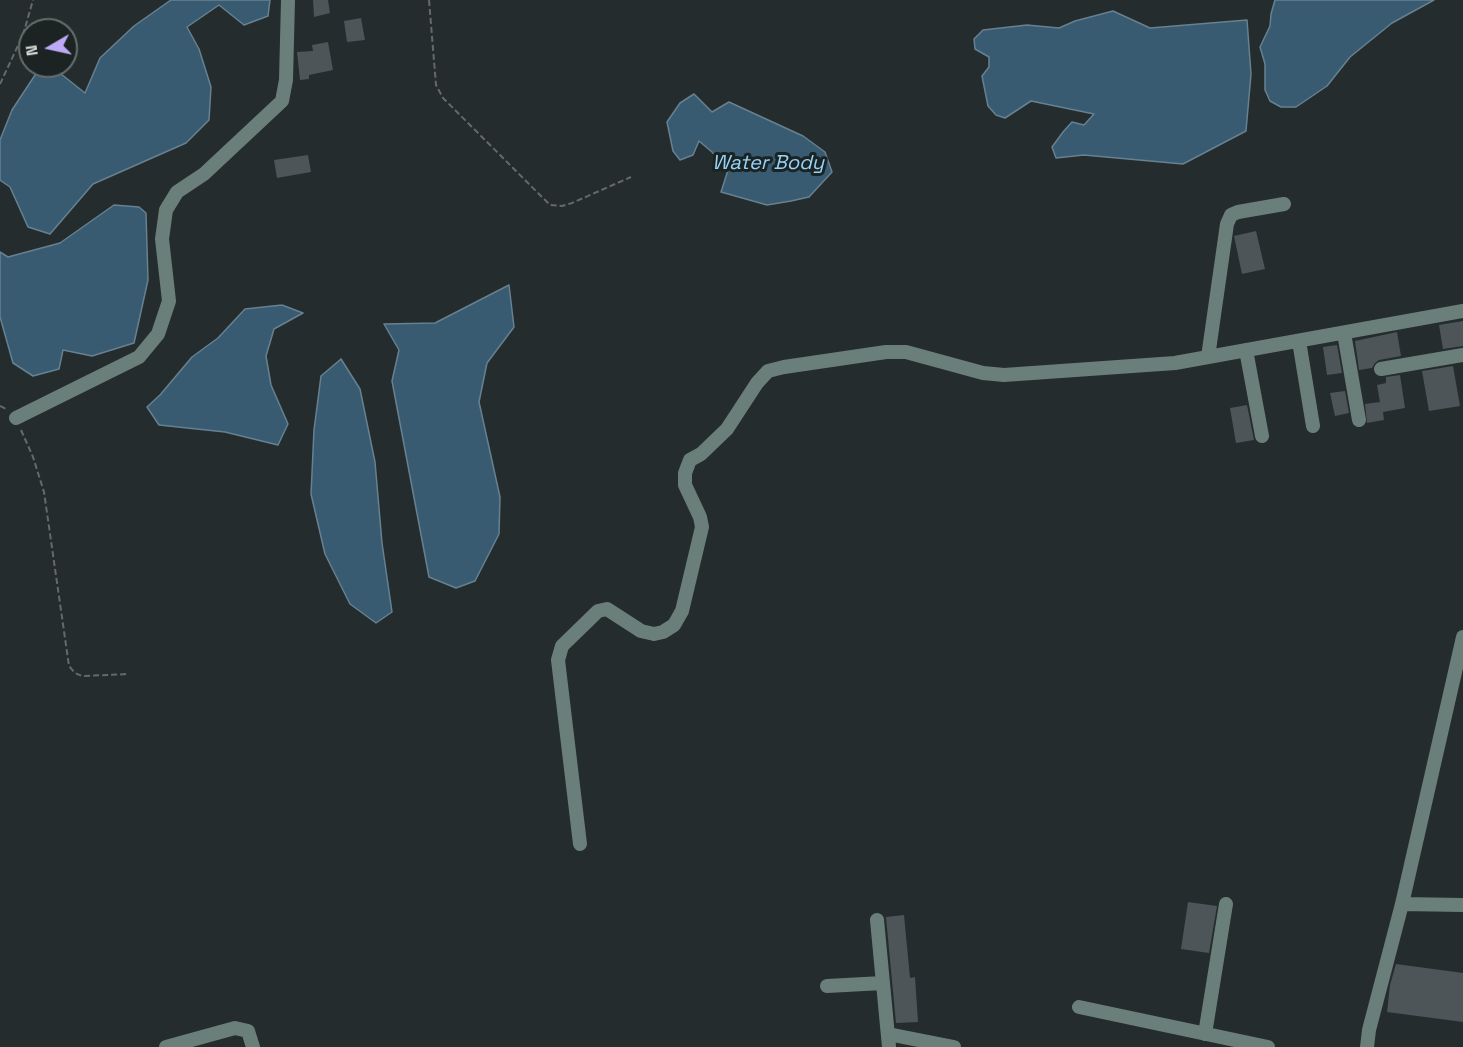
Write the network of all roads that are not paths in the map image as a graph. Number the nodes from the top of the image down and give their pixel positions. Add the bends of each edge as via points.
1 (288, 0) edge
2 (1284, 204) dead end
3 (1463, 311) edge
4 (1344, 333) junction
5 (1299, 341) junction
6 (1245, 350) junction
7 (1463, 355) edge
8 (1208, 357) junction
9 (1381, 369) dead end
10 (16, 418) road end
11 (1359, 420) dead end
12 (1313, 426) dead end
13 (1262, 436) dead end
14 (1463, 637) edge
15 (580, 844) dead end
16 (1226, 904) dead end
17 (1402, 904) junction
18 (1463, 905) edge
19 (877, 920) dead end
20 (883, 983) junction
21 (827, 986) dead end
22 (1079, 1007) dead end
23 (1205, 1034) junction
24 (888, 1041) edge
25 (166, 1047) edge
26 (253, 1047) edge
27 (954, 1047) edge
28 (1268, 1047) edge
29 (1367, 1047) edge

1 - 10 street via 282,101 204,174 177,192 166,210 162,239 169,301 158,334 140,357
2 - 8 street via 1231,215
3 - 4 street
4 - 5 street
4 - 11 street
5 - 6 street
5 - 12 street
6 - 8 street
6 - 13 street
7 - 9 street
8 - 15 street via 1175,363 1004,375 906,352 886,352 768,371 727,429 690,460 685,472 685,485 702,527 682,611 674,625 654,634 641,631 607,609 598,611 562,646 558,660
14 - 17 street
16 - 23 street
17 - 18 street
17 - 29 street
19 - 20 street
20 - 21 street
20 - 24 street
22 - 23 street
23 - 28 street
24 - 27 street
25 - 26 street via 235,1028 248,1031

